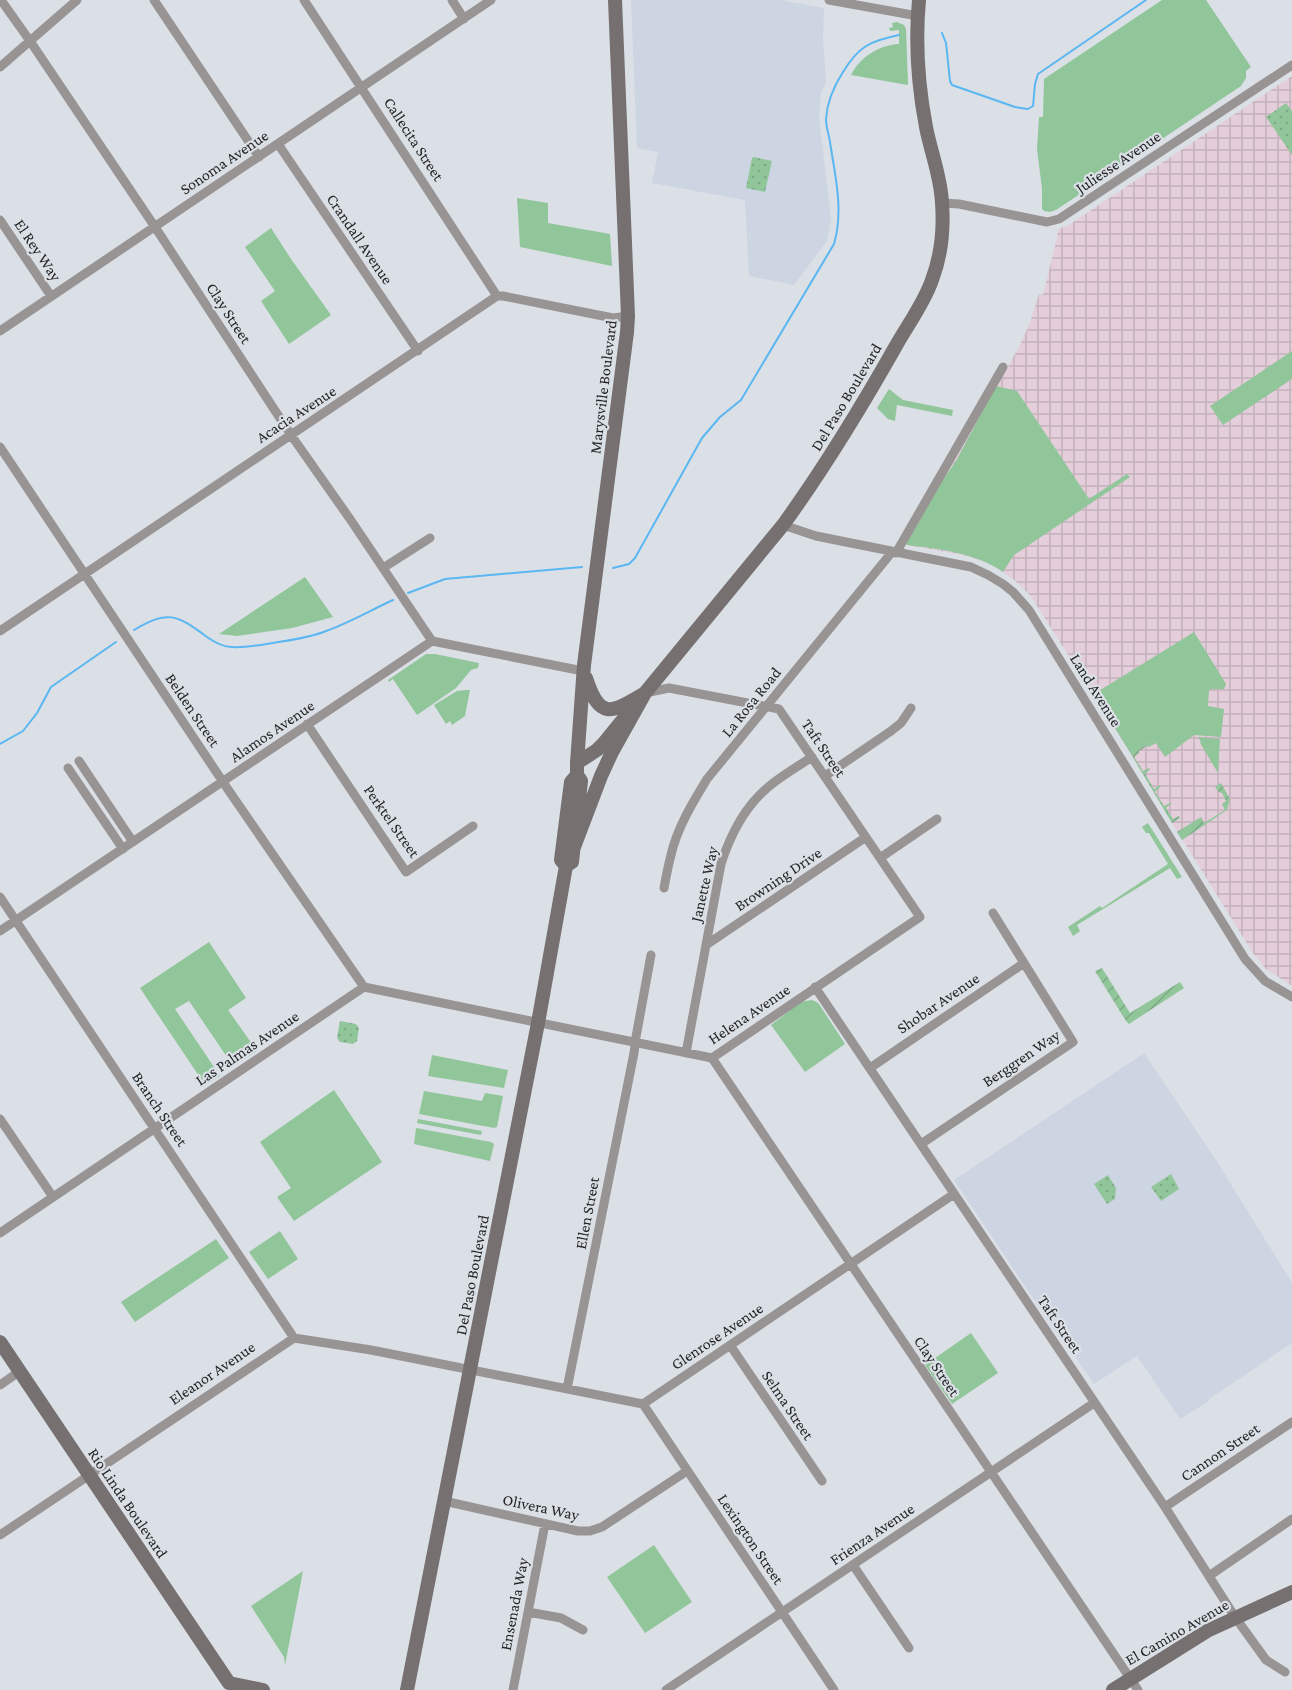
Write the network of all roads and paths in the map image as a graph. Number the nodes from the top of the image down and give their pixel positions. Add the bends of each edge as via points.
1 (1, 0) edge
2 (77, 0) edge
3 (154, 0) edge
4 (304, 0) edge
5 (452, 0) edge
6 (491, 0) edge
7 (615, 0) edge
8 (829, 0) edge
9 (919, 0) edge
10 (918, 16) junction
11 (464, 18) junction
12 (30, 41) junction
13 (1292, 64) edge
14 (0, 67) edge
15 (362, 88) junction
16 (278, 144) junction
17 (259, 157) junction
18 (942, 202) junction
19 (0, 220) edge
20 (155, 227) junction
21 (51, 296) junction
22 (497, 296) junction
23 (628, 316) junction
24 (0, 331) edge
25 (417, 351) junction
26 (1003, 367) dead end
27 (291, 435) junction
28 (0, 447) edge
29 (783, 525) junction
30 (430, 538) dead end
31 (894, 553) junction
32 (383, 568) junction
33 (84, 574) junction
34 (0, 631) edge
35 (432, 641) junction
36 (583, 671) junction
37 (645, 693) junction
38 (766, 706) junction
39 (911, 708) dead end
40 (307, 724) junction
41 (612, 752) junction
42 (812, 757) junction
43 (79, 761) dead end
44 (68, 768) dead end
45 (577, 769) junction
46 (86, 771) junction
47 (825, 776) junction
48 (75, 778) junction
49 (223, 782) junction
50 (937, 819) dead end
51 (473, 826) dead end
52 (866, 837) junction
53 (133, 842) junction
54 (574, 847) junction
55 (123, 849) junction
56 (880, 858) junction
57 (566, 866) junction
58 (664, 888) dead end
59 (0, 897) edge
60 (993, 913) dead end
61 (920, 917) joint
62 (15, 921) junction
63 (0, 931) edge
64 (706, 945) junction
65 (651, 955) dead end
66 (1024, 963) junction
67 (364, 987) junction
68 (815, 987) junction
69 (1292, 998) edge
70 (538, 1023) junction
71 (636, 1043) junction
72 (686, 1053) junction
73 (712, 1058) junction
74 (870, 1068) junction
75 (0, 1119) edge
76 (155, 1128) junction
77 (921, 1144) junction
78 (954, 1194) junction
79 (52, 1197) junction
80 (0, 1233) edge
81 (851, 1264) junction
82 (294, 1338) junction
83 (0, 1342) edge
84 (730, 1346) junction
85 (470, 1370) junction
86 (20, 1371) junction
87 (0, 1385) edge
88 (567, 1389) junction
89 (1094, 1403) junction
90 (643, 1404) junction
91 (1292, 1422) edge
92 (687, 1471) junction
93 (991, 1472) junction
94 (90, 1474) junction
95 (822, 1481) dead end
96 (444, 1501) junction
97 (1165, 1507) junction
98 (1292, 1519) edge
99 (545, 1524) junction
100 (0, 1535) edge
101 (853, 1564) junction
102 (1209, 1576) junction
103 (1292, 1592) edge
104 (528, 1612) junction
105 (782, 1612) junction
106 (1235, 1617) junction
107 (583, 1630) dead end
108 (909, 1648) dead end
109 (1285, 1672) dead end
110 (1134, 1684) edge
111 (224, 1687) edge
112 (263, 1690) edge
113 (407, 1690) edge
114 (513, 1690) edge
115 (666, 1690) edge
116 (834, 1690) edge
117 (1113, 1690) edge

1 - 12 street, Clay Street
2 - 12 street
3 - 17 street
4 - 15 street, Callecita Street
5 - 11 street
6 - 11 street, Sonoma Avenue
7 - 23 main road, Marysville Boulevard
8 - 10 street
9 - 10 main road, Del Paso Boulevard
10 - 18 main road, Del Paso Boulevard via 922,102
11 - 15 street, Sonoma Avenue
12 - 14 street
12 - 20 street, Clay Street
13 - 18 street, Juliesse Avenue via 1059,219 1047,222
15 - 16 street, Sonoma Avenue
15 - 22 street, Callecita Street
16 - 17 street, Sonoma Avenue
16 - 25 street, Crandall Avenue
17 - 20 street, Sonoma Avenue
18 - 29 main road, Del Paso Boulevard via 940,249 925,297 835,450
19 - 21 street, El Rey Way
20 - 21 street, Sonoma Avenue
20 - 27 street, Clay Street
21 - 24 street, Sonoma Avenue
22 - 23 street via 613,318
22 - 25 street, Acacia Avenue
23 - 36 main road, Marysville Boulevard
25 - 27 street, Acacia Avenue
26 - 31 street, La Rosa Road
27 - 32 street, Clay Street
27 - 33 street, Acacia Avenue
28 - 33 street, Belden Street
29 - 31 street, Land Avenue
29 - 37 main road, Del Paso Boulevard
30 - 32 street
31 - 38 street, La Rosa Road
31 - 69 street, Land Avenue via 980,571 1022,601 1245,959 1265,981
32 - 35 street, Clay Street
33 - 34 street, Acacia Avenue
33 - 49 street, Belden Street
35 - 36 street
35 - 40 street, Alamos Avenue
36 - 37 main road via 592,695 602,707 618,708
36 - 45 main road, Marysville Boulevard
37 - 38 street, Taft Street via 669,688
37 - 41 main road, Del Paso Boulevard
37 - 45 main road
38 - 42 street, Taft Street via 779,709
38 - 58 street, La Rosa Road via 695,798 675,839
39 - 47 street via 891,731
40 - 49 street, Alamos Avenue
40 - 51 street, Perktel Street via 406,872
41 - 45 main road via 602,761
41 - 54 main road, Del Paso Boulevard
42 - 47 street, Taft Street
42 - 64 street, Janette Way via 768,787 739,820 722,864
43 - 46 street
44 - 48 street
45 - 54 main road, Marysville Boulevard via 581,781
45 - 57 main road, Marysville Boulevard via 571,782 561,860
46 - 48 street
46 - 53 street
47 - 52 street, Taft Street
48 - 55 street
49 - 53 street, Alamos Avenue
49 - 67 street, Belden Street
50 - 56 street
52 - 56 street, Taft Street
52 - 64 street, Browning Drive
53 - 55 street, Alamos Avenue
54 - 57 main road, Marysville Boulevard via 572,862
55 - 62 street, Alamos Avenue
56 - 61 street, Taft Street
57 - 70 main road, Del Paso Boulevard
59 - 62 street, Branch Street
60 - 66 street, Berggren Way
61 - 68 street, Helena Avenue
62 - 63 street, Alamos Avenue
62 - 76 street, Branch Street
64 - 72 street, Janette Way
65 - 71 street
66 - 74 street, Shobar Avenue
66 - 77 street, Berggren Way via 1073,1042
67 - 70 street
67 - 76 street, Las Palmas Avenue
68 - 73 street, Helena Avenue
68 - 74 street, Taft Street
70 - 71 street, Helena Avenue
70 - 85 main road, Del Paso Boulevard
71 - 72 street, Helena Avenue
71 - 88 street, Ellen Street
72 - 73 street, Helena Avenue
73 - 81 street, Clay Street
74 - 77 street, Taft Street
75 - 79 street
76 - 79 street, Las Palmas Avenue
76 - 82 street, Branch Street
77 - 78 street, Taft Street
78 - 81 street, Glenrose Avenue
78 - 89 street, Taft Street
79 - 80 street, Las Palmas Avenue
81 - 84 street, Glenrose Avenue
81 - 93 street, Clay Street
82 - 85 street
82 - 94 street, Eleanor Avenue
83 - 86 main road, Rio Linda Boulevard
84 - 90 street, Glenrose Avenue
84 - 95 street, Selma Street
85 - 88 street
85 - 96 main road, Del Paso Boulevard
86 - 87 street
86 - 94 main road, Rio Linda Boulevard
88 - 90 street
89 - 93 street, Frienza Avenue
89 - 97 street, Taft Street
90 - 92 street, Lexington Street
91 - 97 street, Cannon Street
92 - 99 street, Olivera Way via 596,1530 578,1531
92 - 105 street, Lexington Street
93 - 101 street, Frienza Avenue
93 - 110 street, Clay Street
94 - 100 street, Eleanor Avenue
94 - 111 main road, Rio Linda Boulevard
96 - 99 street, Olivera Way
96 - 113 main road, Del Paso Boulevard
97 - 102 street, Taft Street
98 - 102 street
99 - 104 street, Ensenada Way
101 - 105 street, Frienza Avenue
101 - 108 street
102 - 106 street, Taft Street
103 - 106 main road, El Camino Avenue
104 - 107 street via 561,1618
104 - 114 street, Ensenada Way
105 - 115 street, Frienza Avenue
105 - 116 street, Lexington Street
106 - 109 street, Taft Street via 1266,1660
106 - 110 main road, El Camino Avenue via 1207,1631
110 - 117 main road, El Camino Avenue
111 - 112 main road

